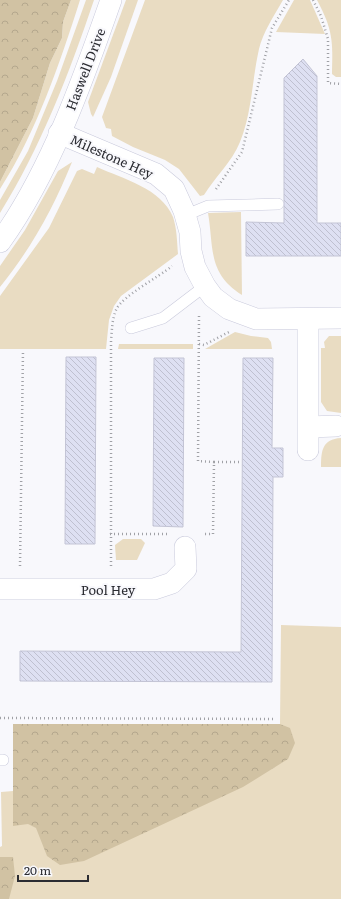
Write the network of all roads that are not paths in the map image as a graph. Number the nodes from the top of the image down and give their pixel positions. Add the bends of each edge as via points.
1 (111, 0) edge
2 (59, 133) junction
3 (278, 204) dead end
4 (186, 216) junction
5 (0, 242) edge
6 (198, 292) junction
7 (341, 318) edge
8 (308, 319) junction
9 (131, 328) dead end
10 (336, 426) dead end
11 (309, 427) junction
12 (308, 450) dead end
13 (185, 540) road end
14 (0, 589) edge

1 - 2 street, Haswell Drive via 84,75
2 - 4 street, Milestone Hey via 156,174 174,189
2 - 5 street, Haswell Drive via 32,191
3 - 4 lane via 208,206
4 - 6 street, Milestone Hey
6 - 8 street, Milestone Hey via 213,297 229,309 256,319
6 - 9 lane via 163,318
7 - 8 street, Milestone Hey
8 - 11 street
10 - 11 street
11 - 12 street
13 - 14 street, Pool Hey via 186,569 172,583 154,589

